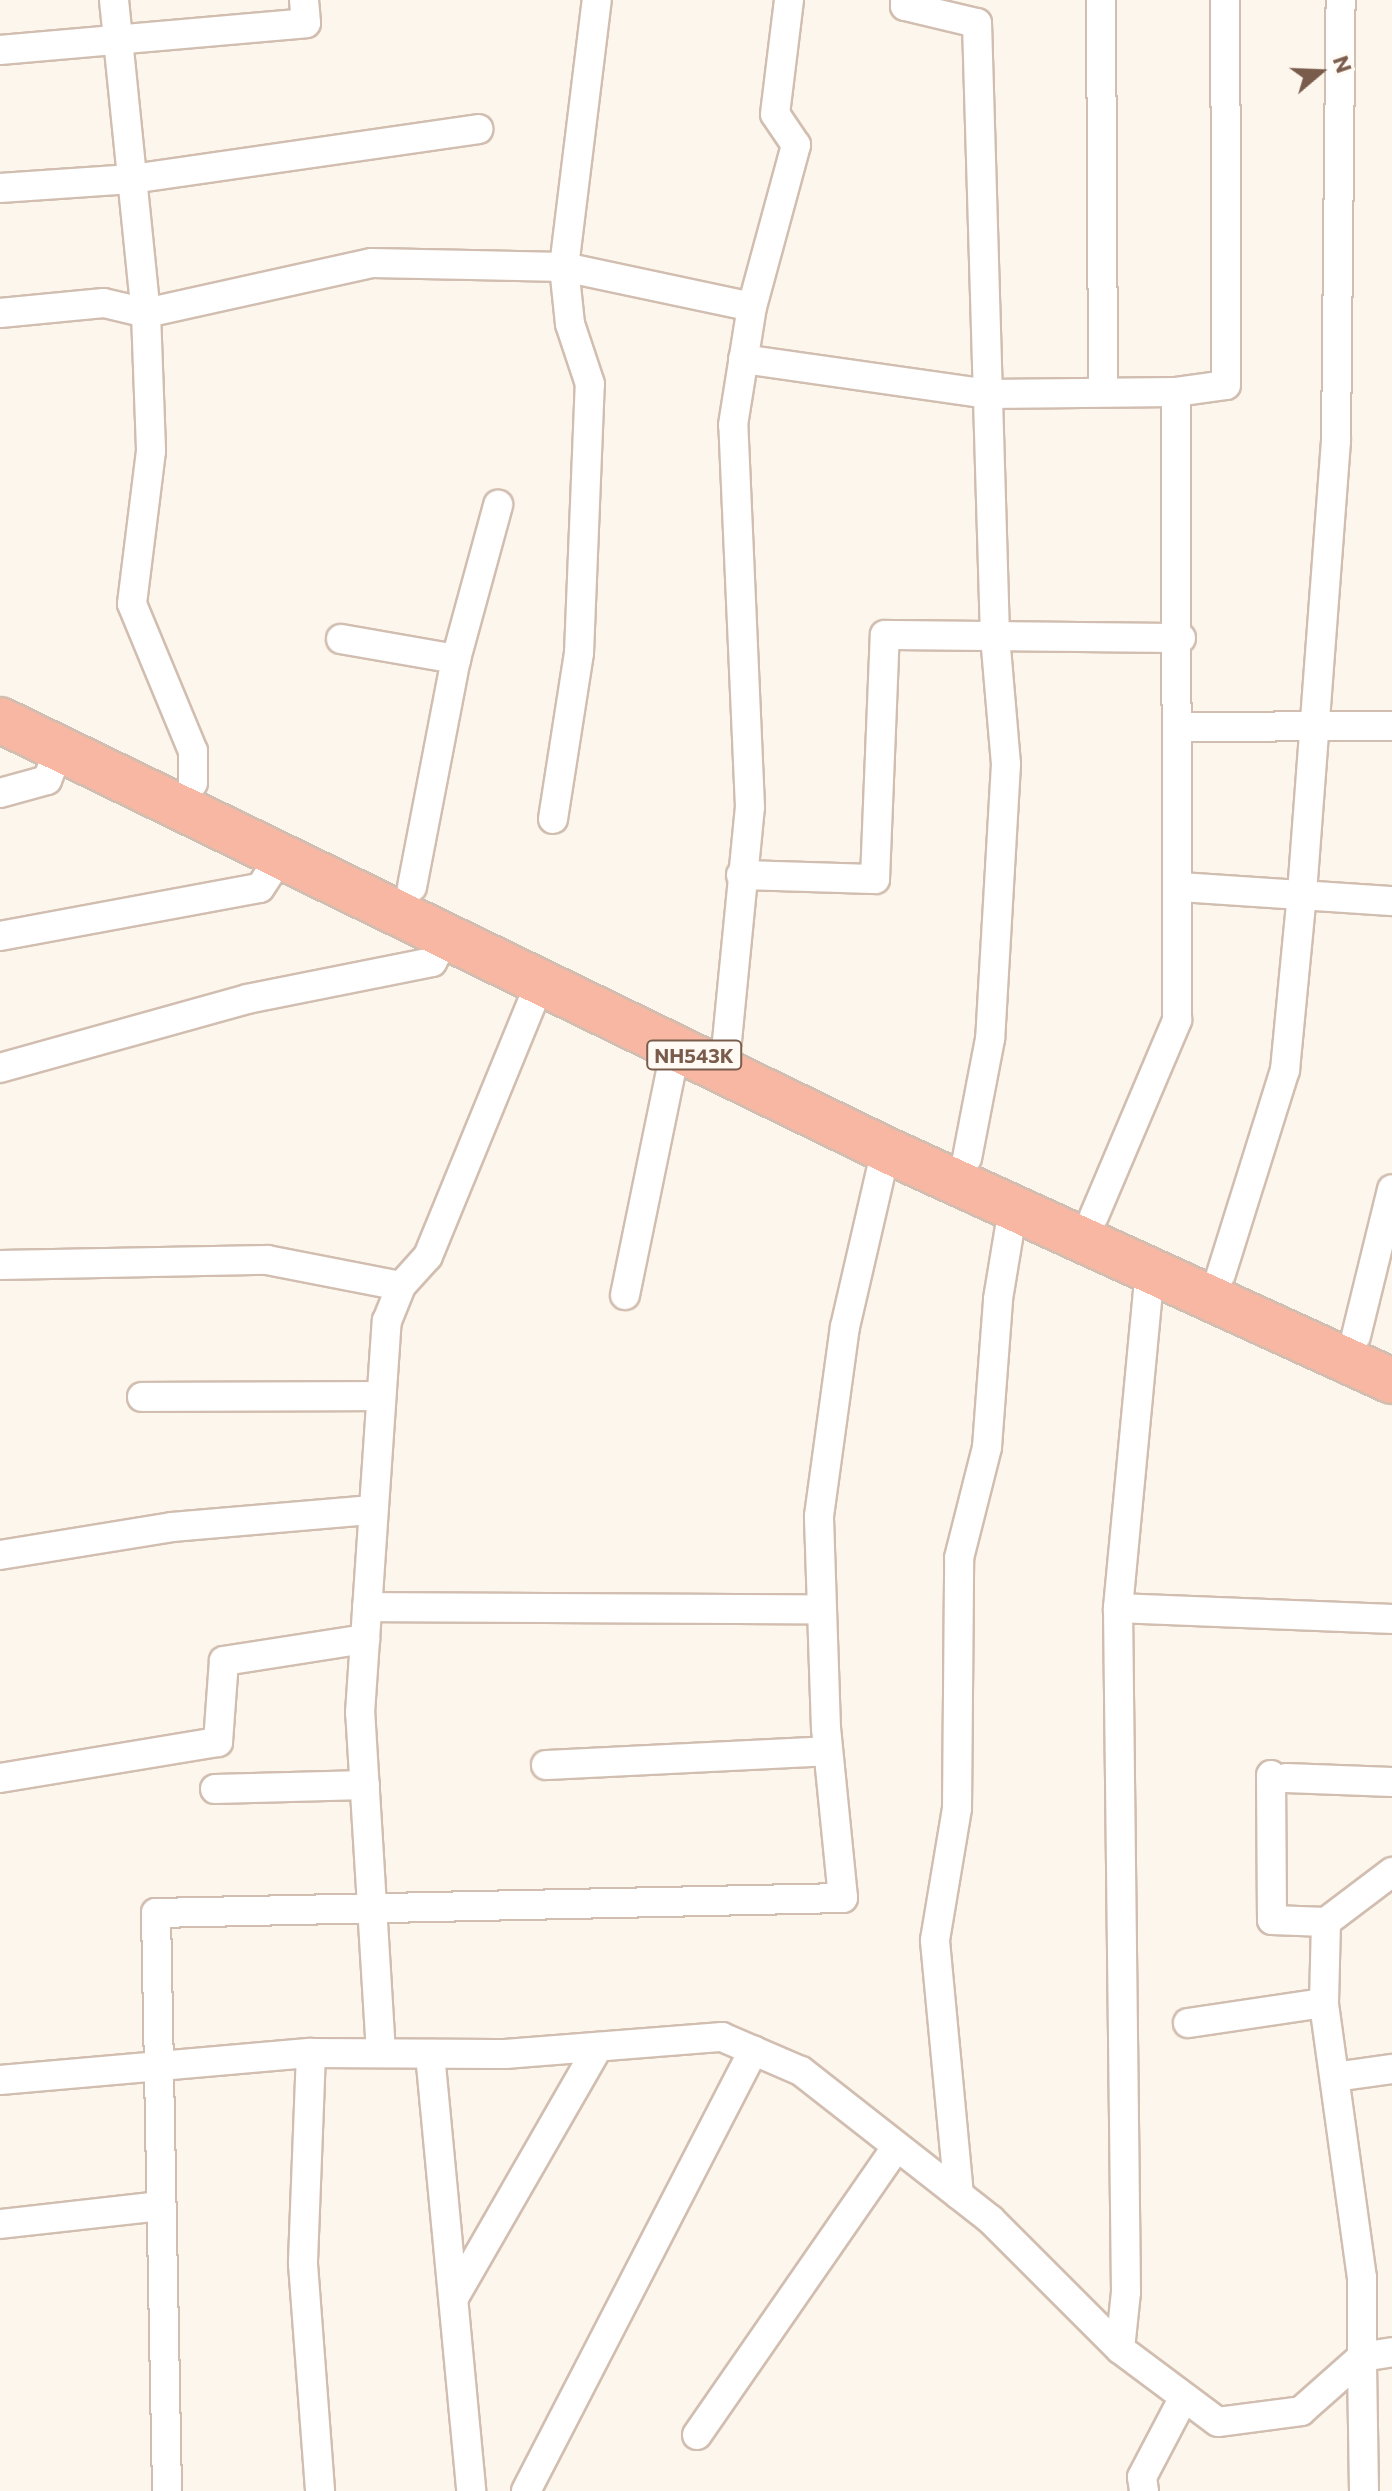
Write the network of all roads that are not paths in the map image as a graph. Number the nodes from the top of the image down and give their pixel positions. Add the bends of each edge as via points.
1 (114, 0) edge
2 (304, 0) edge
3 (597, 0) edge
4 (789, 0) edge
5 (905, 0) edge
6 (1101, 0) edge
7 (1225, 0) edge
8 (1341, 0) edge
9 (118, 40) junction
10 (0, 50) edge
11 (478, 129) dead end
12 (132, 179) junction
13 (0, 188) edge
14 (564, 267) junction
15 (752, 307) junction
16 (0, 313) edge
17 (146, 313) junction
18 (743, 359) junction
19 (1103, 392) junction
20 (1176, 392) junction
21 (988, 394) junction
22 (498, 505) dead end
23 (995, 636) junction
24 (1181, 638) junction
25 (341, 639) dead end
26 (456, 659) junction
27 (0, 692) edge
28 (0, 720) edge
29 (1317, 726) junction
30 (1392, 726) edge
31 (1181, 727) junction
32 (64, 736) junction
33 (193, 783) junction
34 (0, 793) edge
35 (553, 819) dead end
36 (287, 842) junction
37 (741, 875) junction
38 (412, 887) junction
39 (1179, 887) junction
40 (1302, 893) junction
41 (1392, 901) edge
42 (0, 936) edge
43 (447, 936) junction
44 (547, 970) junction
45 (727, 1041) junction
46 (676, 1046) junction
47 (0, 1068) edge
48 (886, 1150) junction
49 (967, 1158) junction
50 (1392, 1189) edge
51 (1013, 1208) junction
52 (1088, 1228) junction
53 (0, 1265) edge
54 (1150, 1270) junction
55 (1221, 1274) junction
56 (401, 1286) junction
57 (625, 1295) dead end
58 (1365, 1349) edge
59 (1392, 1381) edge
60 (381, 1396) junction
61 (142, 1397) dead end
62 (372, 1510) junction
63 (0, 1555) edge
64 (367, 1607) junction
65 (1118, 1608) junction
66 (819, 1609) junction
67 (1392, 1619) edge
68 (365, 1639) junction
69 (828, 1751) junction
70 (546, 1765) dead end
71 (0, 1778) edge
72 (1392, 1782) edge
73 (365, 1785) junction
74 (215, 1789) dead end
75 (1392, 1872) edge
76 (372, 1909) junction
77 (1326, 1922) junction
78 (1324, 2003) junction
79 (1188, 2023) dead end
80 (598, 2047) junction
81 (754, 2050) junction
82 (311, 2053) junction
83 (381, 2053) junction
84 (430, 2054) junction
85 (159, 2064) junction
86 (1392, 2069) edge
87 (1335, 2077) junction
88 (0, 2080) edge
89 (897, 2146) junction
90 (959, 2195) junction
91 (160, 2206) junction
92 (0, 2224) edge
93 (455, 2296) junction
94 (1120, 2349) junction
95 (1392, 2352) edge
96 (1362, 2357) junction
97 (1184, 2397) junction
98 (697, 2435) dead end
99 (167, 2491) edge
100 (320, 2491) edge
101 (471, 2491) edge
102 (526, 2491) edge
103 (1144, 2491) edge
104 (1364, 2491) edge

1 - 9 street
2 - 9 street via 306,23
3 - 14 street
4 - 15 street via 775,114 796,145
5 - 21 street via 905,6 977,23
6 - 19 street
7 - 20 street via 1226,385
8 - 29 street via 1336,441
9 - 10 street
9 - 12 street
11 - 12 street
12 - 13 street
12 - 17 street
14 - 15 street
14 - 17 street via 372,263
14 - 35 street via 570,324 590,384 579,653
15 - 18 street
16 - 17 street via 104,303
17 - 33 street via 151,451 132,604 193,751
18 - 21 street
18 - 37 street via 733,425 750,807
19 - 20 street
19 - 21 street
20 - 24 street
21 - 23 street
22 - 26 street
23 - 24 street
23 - 37 street via 885,635 875,879
23 - 49 street via 1005,780 990,1039
24 - 31 street
25 - 26 street
26 - 38 street
27 - 32 highway, NH543K
28 - 32 highway, NH543K
29 - 30 street
29 - 31 street
29 - 40 street
31 - 39 street
32 - 33 highway, NH543K
32 - 34 street via 47,780
32 - 36 highway, NH543K
33 - 36 highway, NH543K
36 - 38 highway, NH543K
36 - 42 street via 260,888
36 - 43 highway, NH543K
37 - 45 street
38 - 44 highway, NH543K
39 - 40 street
39 - 52 street via 1177,1020
40 - 41 street
40 - 55 street via 1285,1070
43 - 44 highway, NH543K
43 - 47 street via 432,962 247,999
44 - 45 highway, NH543K
44 - 46 highway, NH543K
44 - 56 street via 428,1256
45 - 49 highway, NH543K
46 - 48 highway, NH543K
46 - 57 street
48 - 51 highway, NH543K
48 - 66 street via 845,1327 819,1516
49 - 52 highway, NH543K
50 - 58 street
51 - 52 highway, NH543K
51 - 90 street via 998,1299 987,1447 959,1558 957,1808 935,1940
52 - 54 highway, NH543K
52 - 55 highway, NH543K
53 - 56 street via 267,1260
54 - 58 highway, NH543K
54 - 65 street
55 - 58 highway, NH543K
56 - 60 street via 387,1321
58 - 59 highway, NH543K
60 - 61 street
60 - 62 street
62 - 63 street via 172,1527
62 - 64 street
64 - 66 street
64 - 68 street
65 - 67 street
65 - 94 street via 1126,2292
66 - 69 street
68 - 71 street via 224,1661 218,1742
68 - 73 street via 360,1713
69 - 70 street
69 - 76 street via 843,1898
72 - 77 street via 1278,1776 1272,1920
73 - 74 street
73 - 76 street
75 - 77 street
76 - 83 street
76 - 85 street via 156,1913
77 - 78 street
78 - 79 street
78 - 87 street
80 - 81 street via 722,2037
80 - 84 street
80 - 93 street
81 - 89 street via 801,2071
81 - 102 street
82 - 83 street
82 - 85 street
82 - 100 street via 303,2264
83 - 84 street
84 - 93 street
85 - 88 street
85 - 91 street
86 - 87 street
87 - 96 street via 1362,2278
89 - 90 street
89 - 98 street
90 - 94 street
91 - 92 street
91 - 99 street
93 - 101 street
94 - 97 street
95 - 96 street
96 - 97 street via 1301,2411 1218,2422
96 - 104 street
97 - 103 street via 1142,2477

